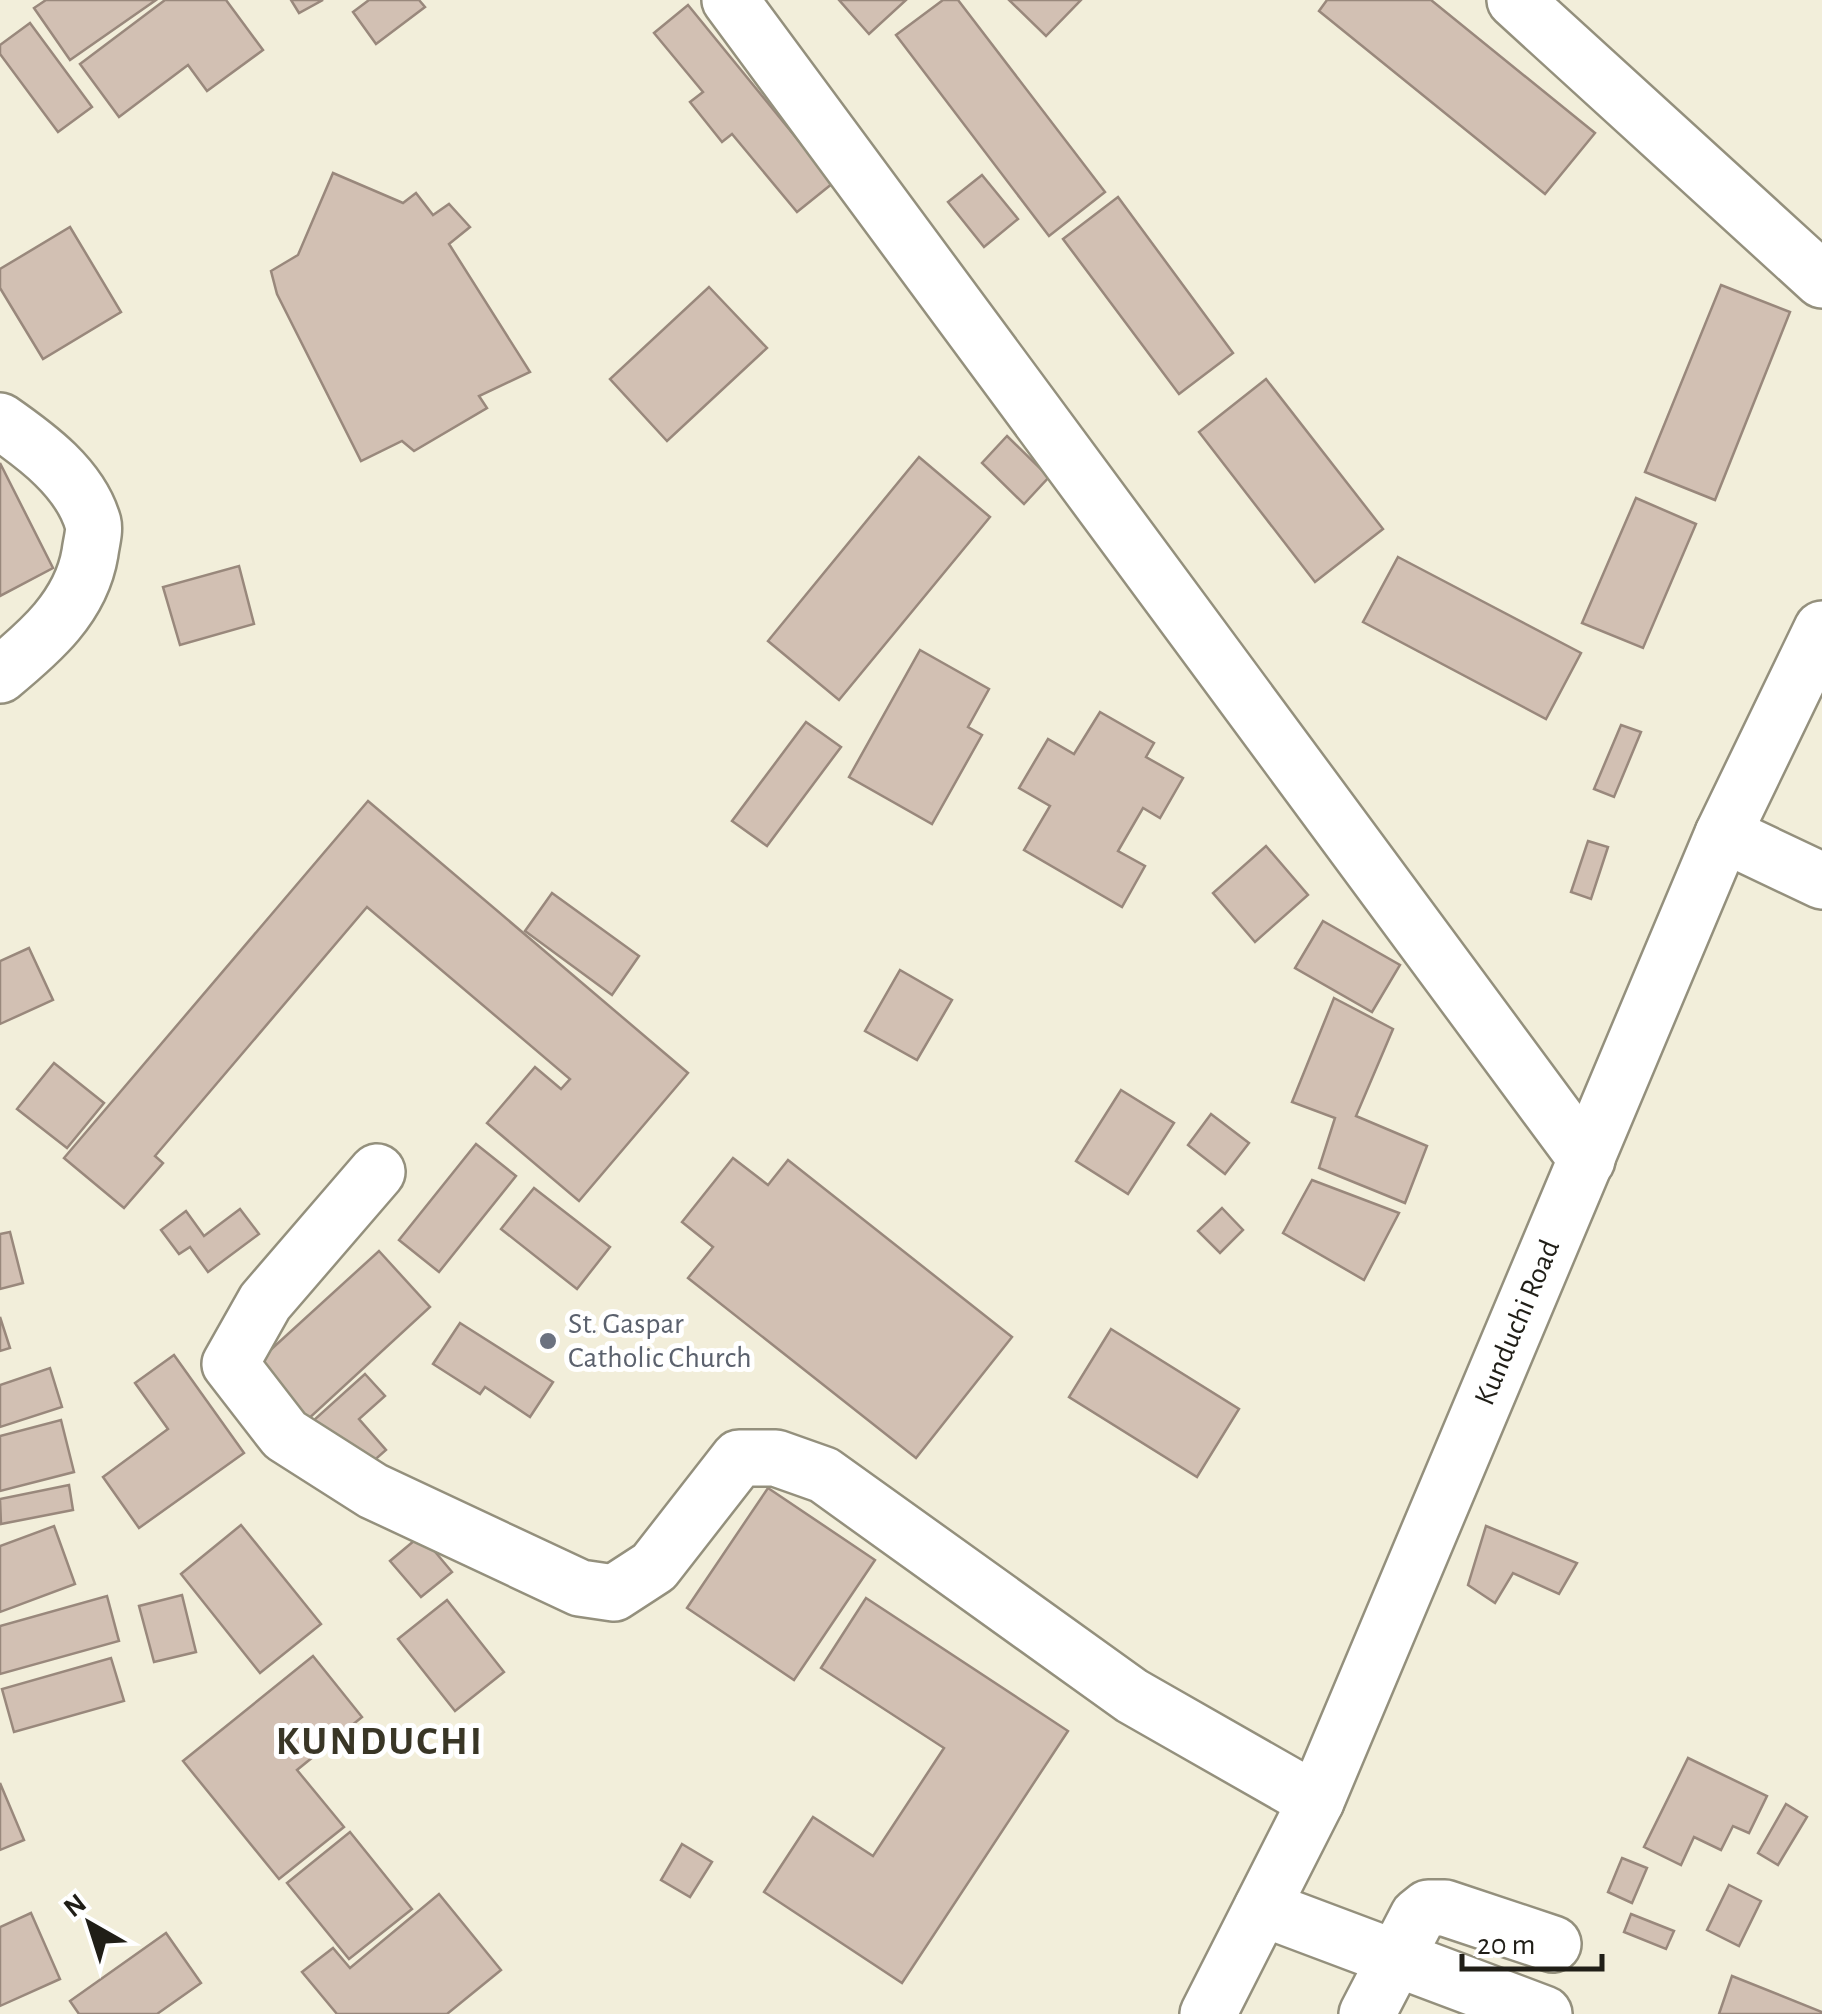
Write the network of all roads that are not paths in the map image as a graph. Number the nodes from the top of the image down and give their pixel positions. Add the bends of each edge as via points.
1 (730, 0) edge
2 (1515, 0) edge
3 (1822, 280) edge
4 (0, 421) edge
5 (1822, 629) edge
6 (0, 675) edge
7 (1723, 834) junction
8 (1822, 881) edge
9 (1587, 1160) junction
10 (377, 1172) dead end
11 (1316, 1801) junction
12 (1262, 1908) junction
13 (1553, 1944) dead end
14 (1396, 1960) junction
15 (1208, 2014) edge
16 (1368, 2014) edge
17 (1544, 2014) edge

1 - 9 street
2 - 3 street
4 - 6 street via 71,482 94,525 86,573 70,606
5 - 7 street, Kunduchi Road
7 - 8 street
7 - 9 street, Kunduchi Road
9 - 11 street, Kunduchi Road
10 - 11 street via 265,1302 230,1364 285,1434 373,1491 580,1588 614,1593 654,1567 739,1458 776,1458 824,1475 1132,1696
11 - 12 street, Kunduchi Road
12 - 14 street
12 - 15 street, Kunduchi Road
13 - 14 street via 1428,1908
14 - 16 street
14 - 17 street

